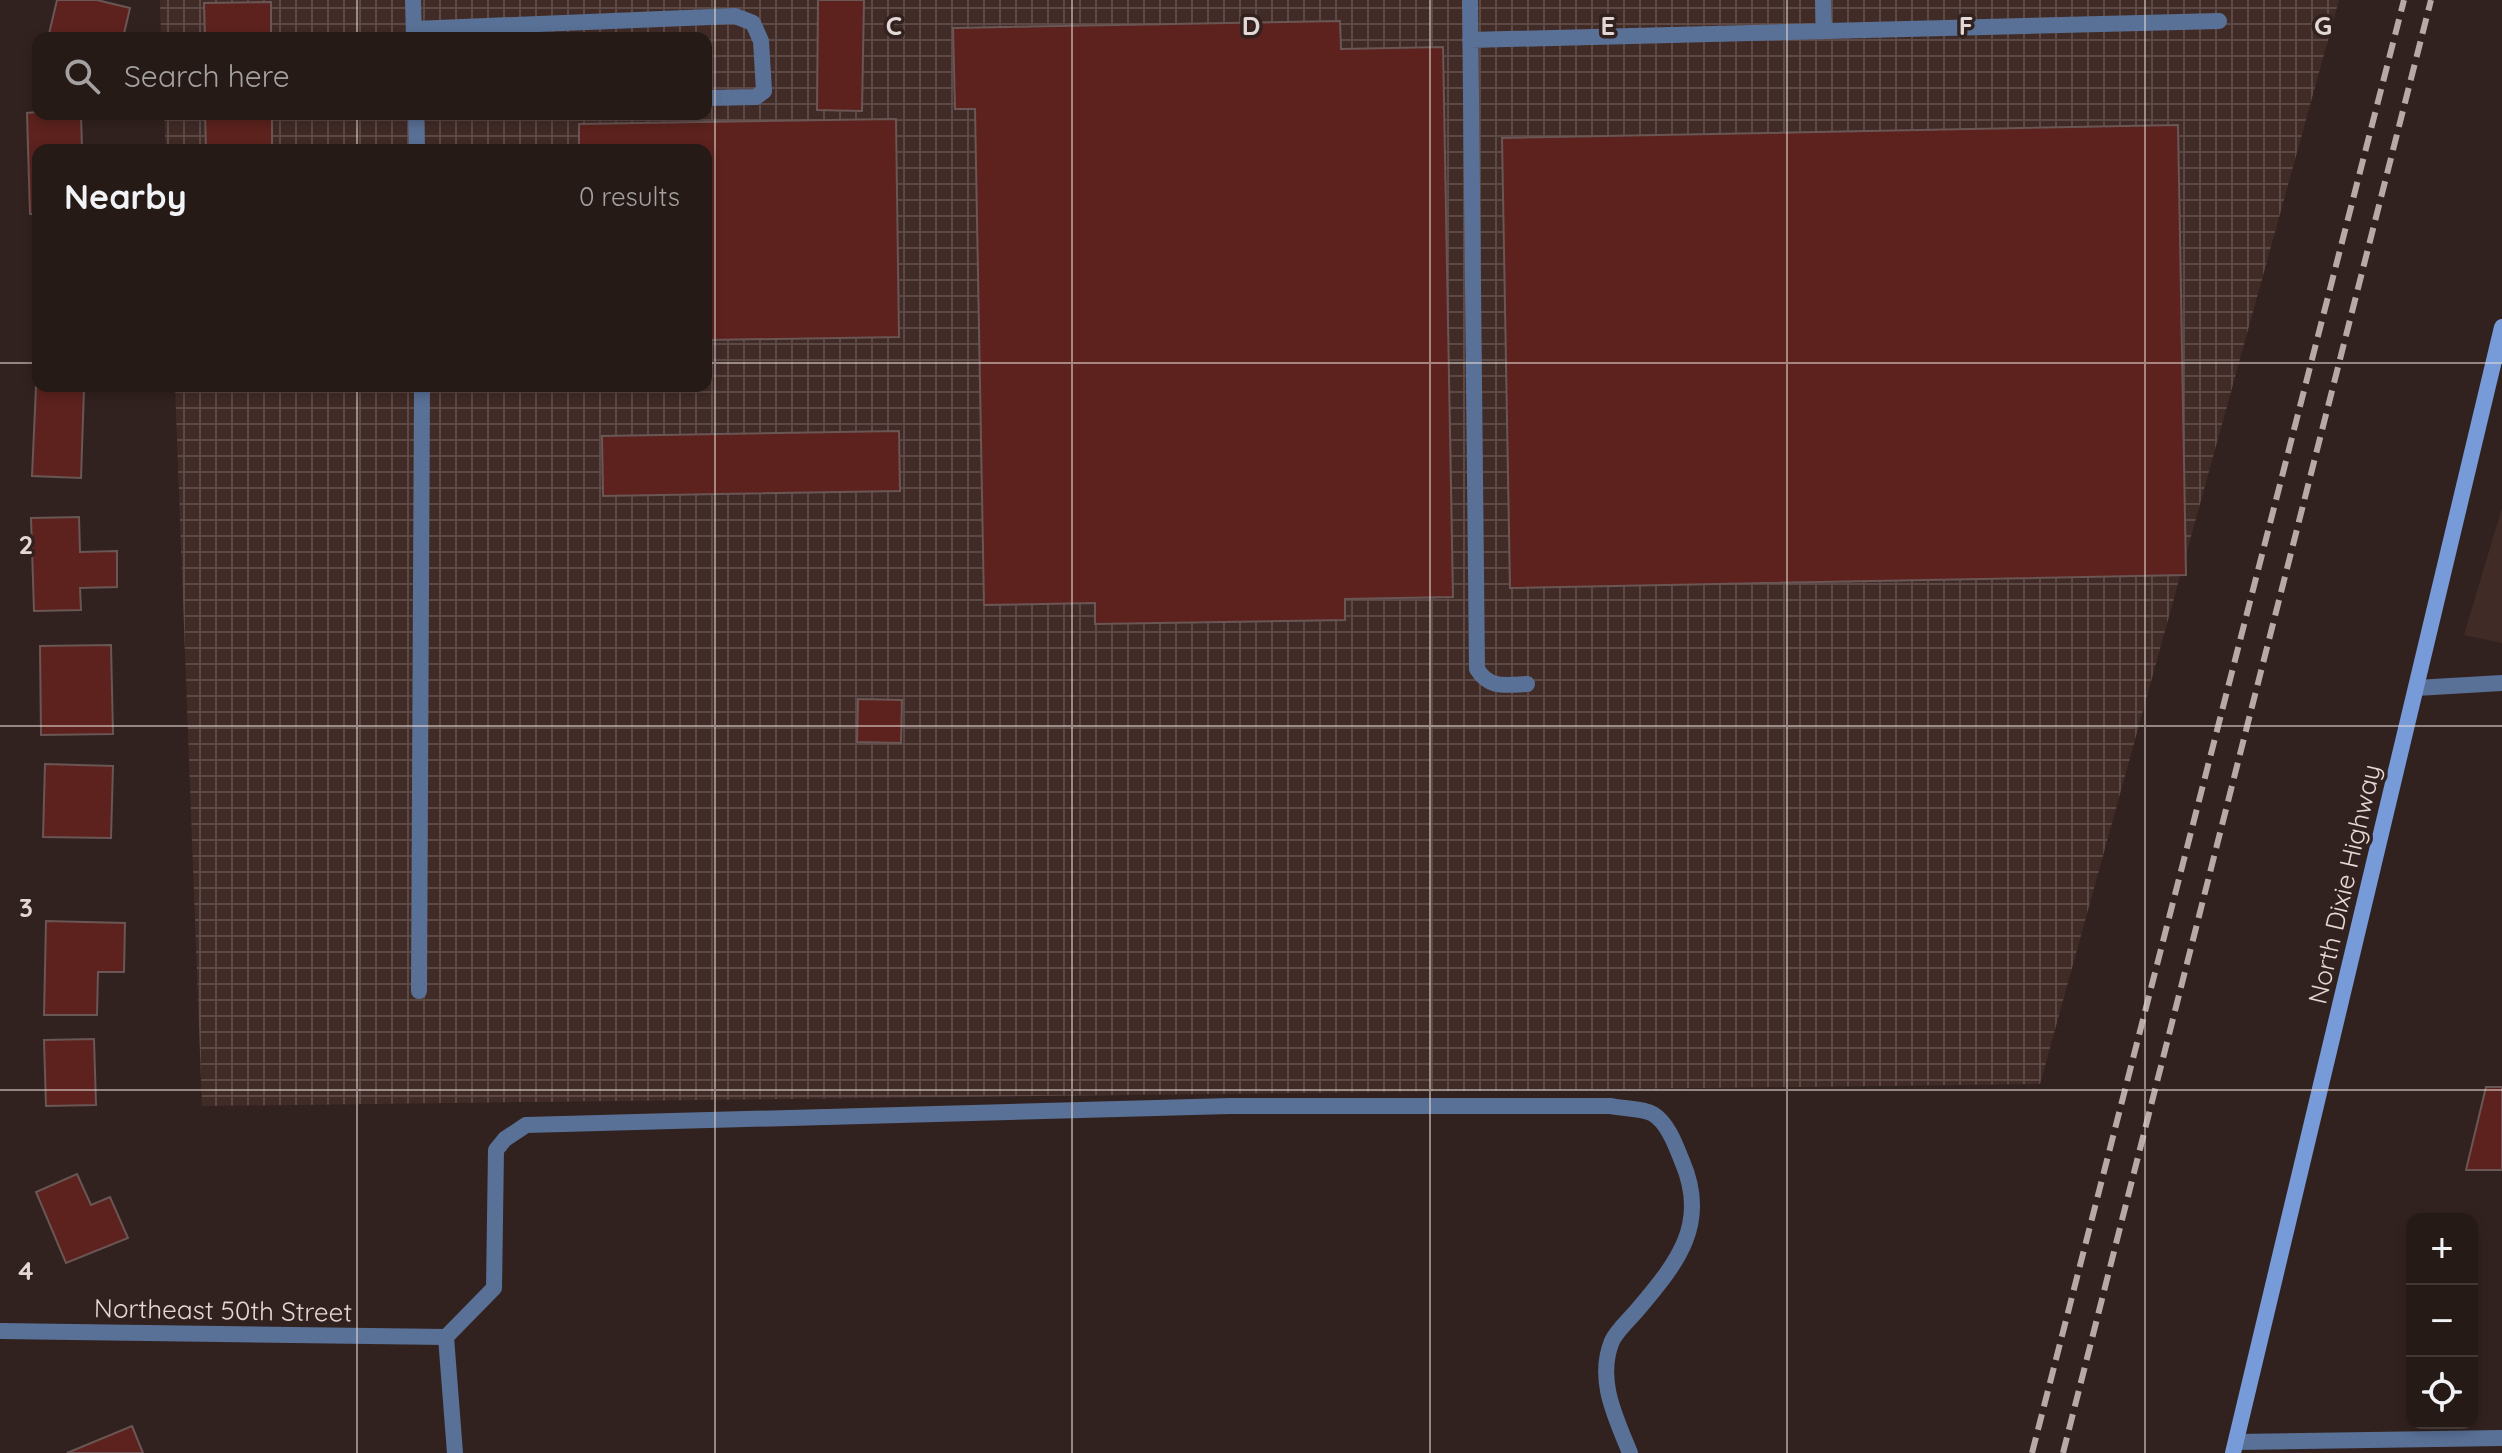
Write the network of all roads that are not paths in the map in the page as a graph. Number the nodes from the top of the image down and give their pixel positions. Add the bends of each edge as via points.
1 (413, 0) edge
2 (1470, 0) edge
3 (1823, 0) edge
4 (2219, 21) dead end
5 (535, 31) edge
6 (1824, 31) junction
7 (414, 32) edge
8 (495, 32) edge
9 (1470, 40) junction
10 (712, 98) edge
11 (416, 120) edge
12 (417, 144) edge
13 (2502, 327) edge
14 (422, 392) edge
15 (2502, 683) edge
16 (1527, 684) dead end
17 (2416, 688) junction
18 (419, 991) dead end
19 (0, 1331) edge
20 (446, 1337) junction
21 (2502, 1438) edge
22 (2234, 1448) edge
23 (455, 1453) edge
24 (1630, 1453) edge

1 - 7 street
2 - 9 street
3 - 6 street
4 - 6 street
5 - 8 street
5 - 10 street via 735,16 753,23 761,41 764,91 756,97
6 - 9 street
9 - 16 street via 1477,669 1494,685
11 - 12 street
13 - 17 main road, North Dixie Highway
14 - 18 street
15 - 17 street
17 - 22 main road, North Dixie Highway
19 - 20 street, Northeast 50th Street
20 - 23 street
20 - 24 street via 494,1288 496,1150 526,1125 1230,1106 1611,1106 1653,1114 1673,1138 1693,1203 1690,1233 1675,1264 1612,1340 1607,1394
21 - 22 street

